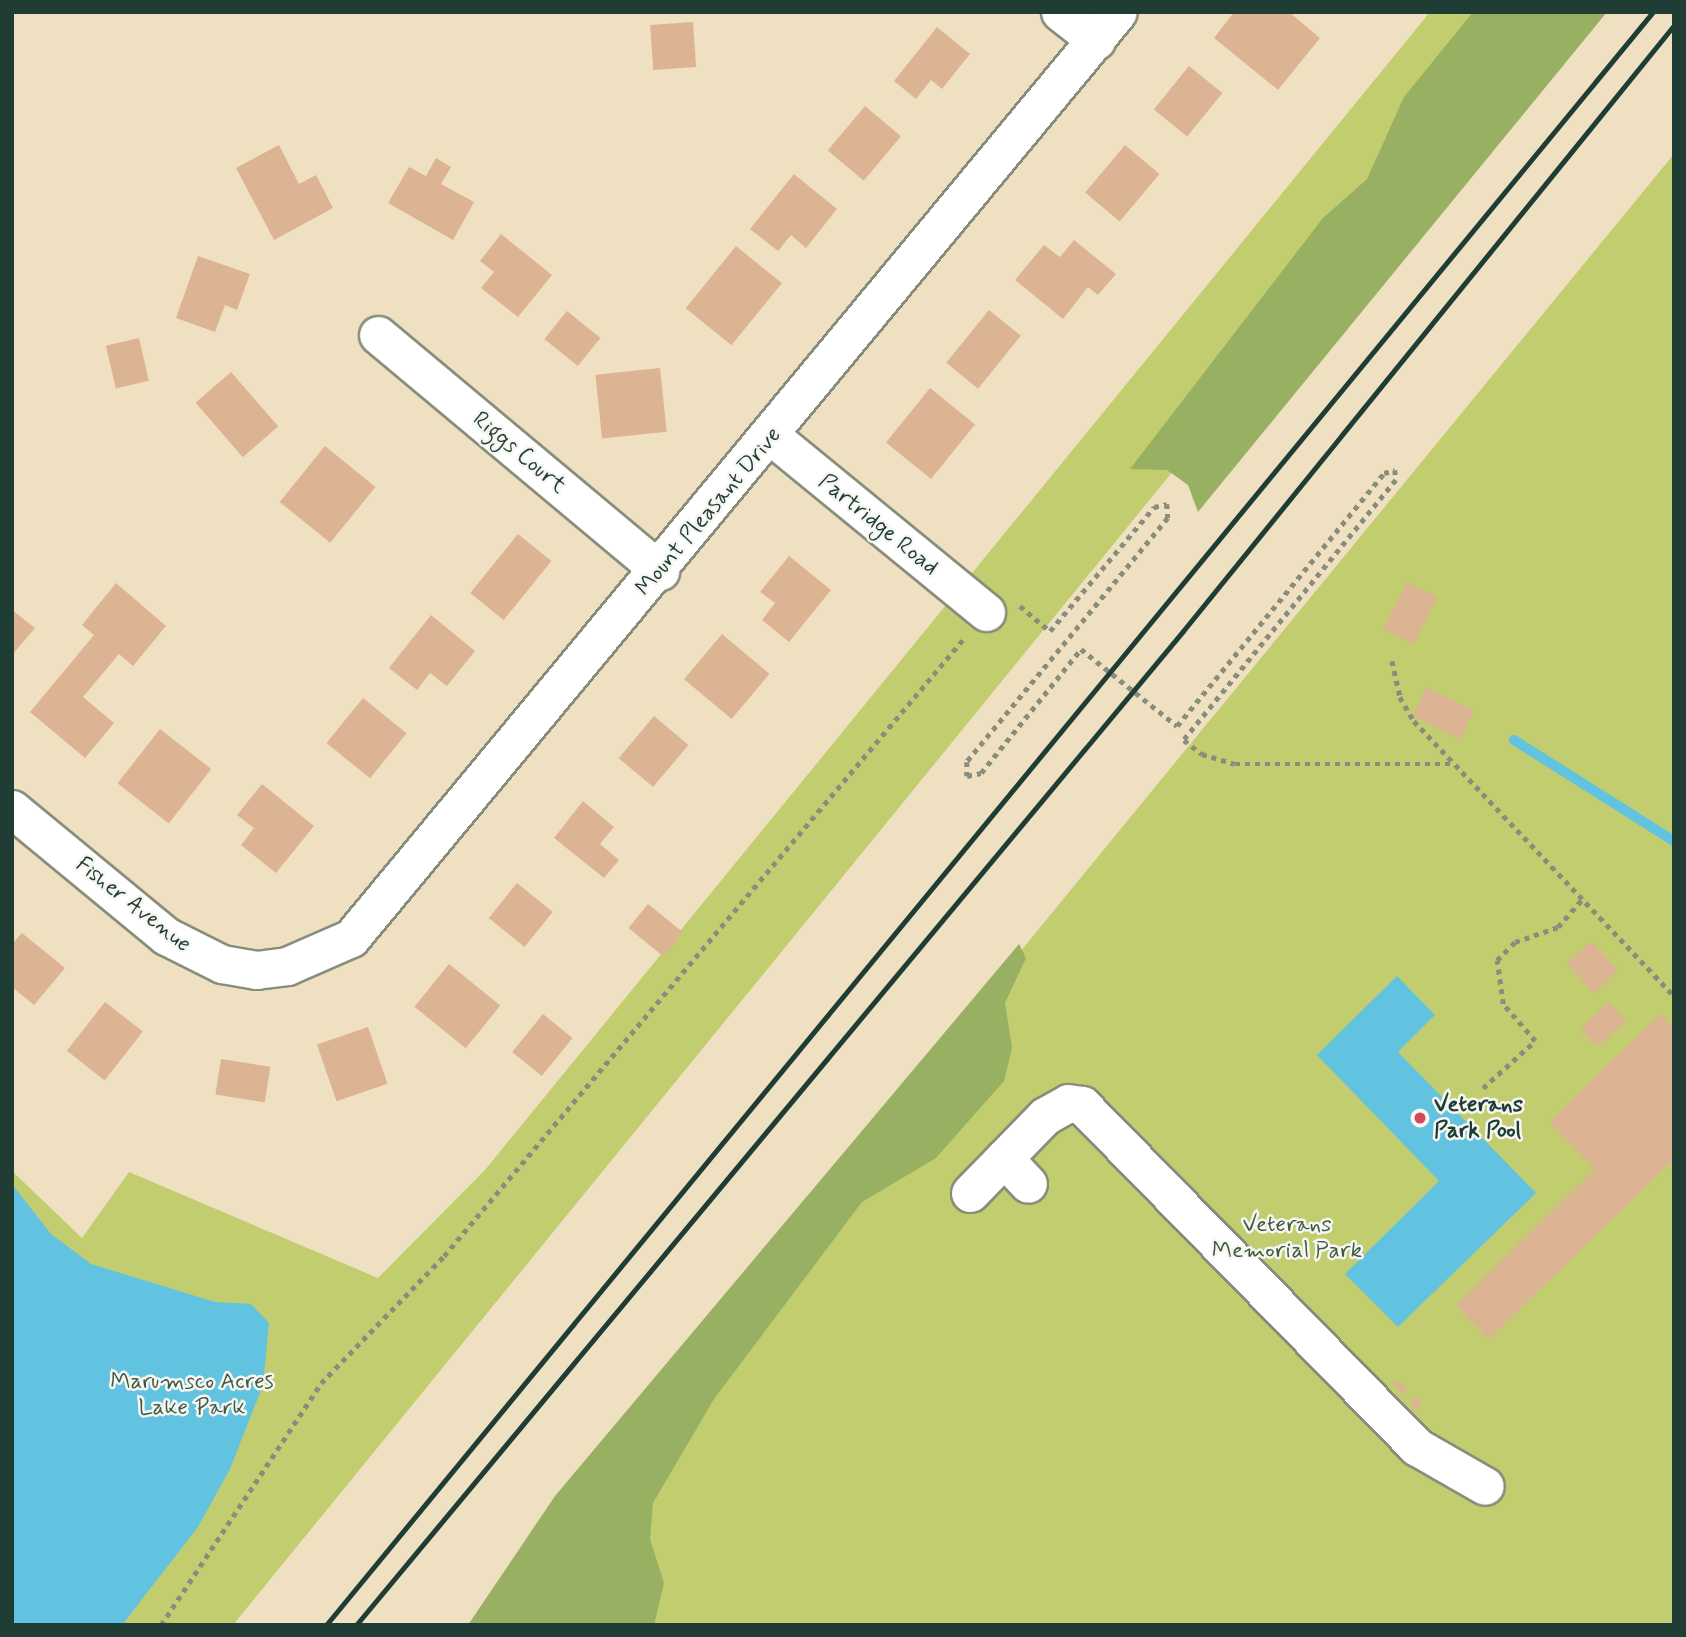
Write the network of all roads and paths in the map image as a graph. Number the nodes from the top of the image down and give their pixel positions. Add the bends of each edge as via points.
1 (1060, 12) edge
2 (1107, 26) edge
3 (378, 335) dead end
4 (771, 436) junction
5 (660, 571) junction
6 (995, 603) junction
7 (1392, 661) dead end
8 (1454, 764) junction
9 (12, 809) edge
10 (1582, 899) junction
11 (268, 970) joint
12 (1674, 996) edge
13 (1483, 1087) dead end
14 (971, 1193) dead end
15 (1485, 1486) dead end
16 (161, 1625) edge

1 - 2 street
2 - 4 street, Mount Pleasant Drive
3 - 5 street, Riggs Court
4 - 5 street, Mount Pleasant Drive
4 - 6 street, Partridge Road
5 - 11 street, Mount Pleasant Drive via 362,928 307,961
6 - 8 path, bridge via 1050,631 1154,507 1167,504 1168,518 967,762 967,776 981,773 1081,649 1177,726 1384,473 1395,470 1396,480 1184,740 1202,754 1235,764
6 - 16 path via 444,1256 321,1383
7 - 8 path via 1400,697 1414,721
8 - 10 path
9 - 11 street, Fisher Avenue via 183,947 222,964
10 - 12 path
10 - 13 path via 1558,926 1515,942 1497,960 1503,1004 1535,1041
14 - 15 street via 1016,1171 1061,1105 1087,1108 1417,1447

